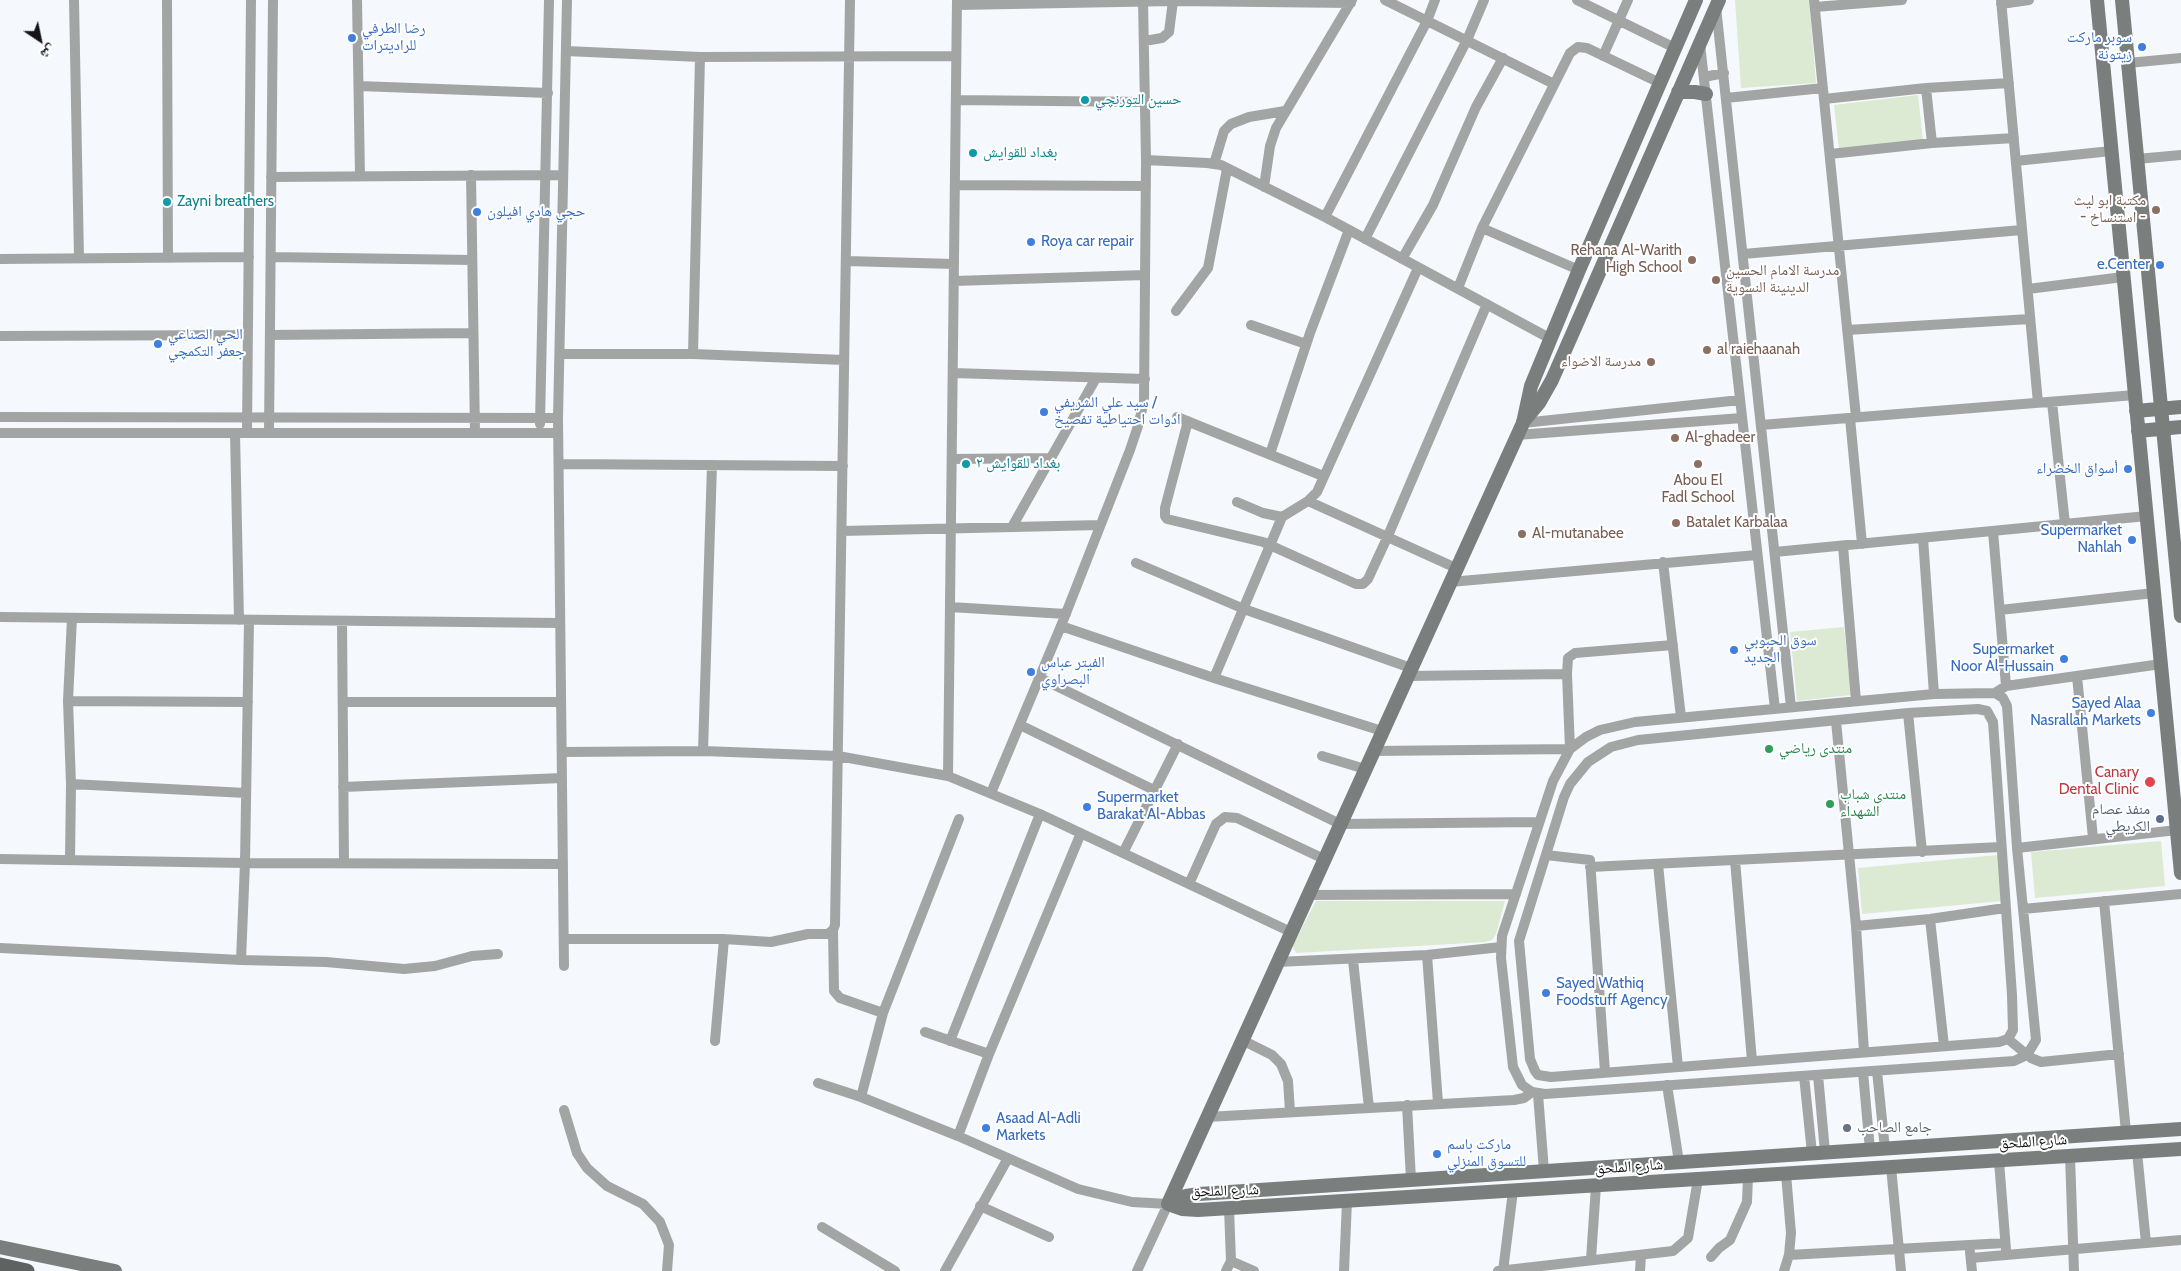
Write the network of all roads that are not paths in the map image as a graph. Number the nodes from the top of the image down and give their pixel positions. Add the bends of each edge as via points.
1 (74, 0) edge
2 (167, 0) edge
3 (251, 0) edge
4 (272, 0) edge
5 (357, 0) edge
6 (549, 0) edge
7 (567, 0) edge
8 (850, 0) edge
9 (1385, 0) edge
10 (1435, 0) edge
11 (1484, 0) edge
12 (1577, 0) edge
13 (1628, 0) edge
14 (1696, 0) edge
15 (1902, 0) edge
16 (2029, 0) edge
17 (2097, 0) edge
18 (2122, 0) edge
19 (1143, 1) edge
20 (1173, 1) edge
21 (1234, 1) edge
22 (1031, 2) edge
23 (1351, 2) edge
24 (2001, 2) edge
25 (957, 3) edge
26 (1718, 3) edge
27 (1814, 3) edge
28 (1618, 20) junction
29 (1427, 21) junction
30 (1467, 40) junction
31 (1144, 41) junction
32 (1700, 43) junction
33 (1675, 48) junction
34 (566, 51) junction
35 (849, 54) junction
36 (700, 56) junction
37 (956, 56) junction
38 (1603, 56) junction
39 (1503, 58) junction
40 (2181, 58) edge
41 (2128, 63) junction
42 (1724, 73) junction
43 (1704, 77) junction
44 (1660, 83) junction
45 (2008, 83) junction
46 (1554, 84) junction
47 (359, 86) junction
48 (1926, 88) junction
49 (1678, 92) junction
50 (548, 93) junction
51 (1823, 93) junction
52 (1706, 94) junction
53 (1726, 98) junction
54 (956, 100) junction
55 (1145, 102) junction
56 (1285, 111) junction
57 (2014, 138) junction
58 (1932, 143) junction
59 (2111, 151) junction
60 (1830, 154) junction
61 (2181, 155) edge
62 (2138, 159) junction
63 (1146, 160) junction
64 (2016, 161) junction
65 (1214, 164) junction
66 (1227, 168) junction
67 (471, 175) junction
68 (545, 175) junction
69 (563, 175) junction
70 (360, 176) junction
71 (271, 177) junction
72 (955, 185) junction
73 (1146, 186) junction
74 (1264, 187) junction
75 (1326, 217) junction
76 (1482, 228) junction
77 (1349, 230) junction
78 (2022, 230) junction
79 (1365, 239) junction
80 (1838, 245) junction
81 (1743, 254) junction
82 (249, 257) junction
83 (271, 257) junction
84 (79, 258) junction
85 (168, 258) junction
86 (0, 259) edge
87 (1402, 259) junction
88 (472, 260) junction
89 (846, 261) junction
90 (954, 264) junction
91 (1418, 268) junction
92 (1579, 270) junction
93 (1145, 275) junction
94 (2123, 277) junction
95 (954, 281) junction
96 (1458, 288) junction
97 (2028, 289) junction
98 (1487, 304) junction
99 (1176, 311) dead end
100 (2030, 319) junction
101 (1251, 324) dead end
102 (1847, 330) junction
103 (474, 333) junction
104 (248, 335) junction
105 (270, 335) junction
106 (0, 336) edge
107 (1551, 338) junction
108 (1306, 344) junction
109 (560, 354) junction
110 (693, 354) junction
111 (844, 360) junction
112 (953, 372) junction
113 (1096, 378) junction
114 (1145, 379) junction
115 (2135, 395) junction
116 (1740, 400) junction
117 (2052, 402) junction
118 (2038, 403) junction
119 (2181, 407) edge
120 (2161, 409) junction
121 (2136, 411) junction
122 (0, 417) edge
123 (1177, 417) dead end
124 (247, 418) junction
125 (269, 418) junction
126 (376, 418) junction
127 (475, 418) junction
128 (540, 418) junction
129 (558, 418) junction
130 (1742, 418) junction
131 (1853, 418) junction
132 (1188, 421) junction
133 (1761, 425) junction
134 (2181, 427) edge
135 (1520, 429) junction
136 (2163, 429) junction
137 (2138, 431) junction
138 (0, 433) edge
139 (235, 433) junction
140 (247, 433) junction
141 (269, 433) junction
142 (377, 433) junction
143 (475, 433) junction
144 (540, 433) junction
145 (558, 433) junction
146 (1270, 454) junction
147 (1050, 458) junction
148 (952, 459) junction
149 (559, 464) junction
150 (712, 465) junction
151 (843, 466) junction
152 (1323, 476) junction
153 (1308, 501) junction
154 (1237, 502) dead end
155 (2146, 516) junction
156 (1282, 517) junction
157 (2066, 524) junction
158 (1100, 525) junction
159 (1012, 527) junction
160 (950, 528) junction
161 (842, 531) junction
162 (1993, 531) junction
163 (1387, 538) junction
164 (1923, 538) junction
165 (1270, 544) junction
166 (1862, 544) junction
167 (1843, 546) junction
168 (1775, 552) junction
169 (1757, 555) junction
170 (1663, 562) junction
171 (1136, 563) dead end
172 (1456, 568) junction
173 (1450, 582) junction
174 (2154, 594) junction
175 (950, 607) junction
176 (1244, 609) junction
177 (2000, 610) junction
178 (1066, 614) junction
179 (2181, 616) edge
180 (0, 617) edge
181 (72, 618) junction
182 (239, 620) junction
183 (250, 620) junction
184 (342, 621) junction
185 (560, 624) junction
186 (1061, 626) junction
187 (1673, 645) junction
188 (2161, 664) junction
189 (1409, 672) junction
190 (1567, 674) junction
191 (2077, 676) junction
192 (1040, 678) junction
193 (1214, 678) junction
194 (2006, 686) junction
195 (1995, 693) junction
196 (1934, 694) junction
197 (1856, 701) junction
198 (68, 702) junction
199 (248, 702) junction
200 (342, 702) junction
201 (561, 702) junction
202 (1791, 707) junction
203 (1774, 709) junction
204 (1987, 711) junction
205 (1908, 713) junction
206 (1713, 714) junction
207 (1681, 717) junction
208 (1836, 721) junction
209 (1020, 724) junction
210 (1382, 731) junction
211 (1714, 732) junction
212 (1178, 744) junction
213 (1570, 749) junction
214 (703, 751) junction
215 (1373, 751) junction
216 (562, 752) junction
217 (838, 756) junction
218 (1322, 756) dead end
219 (1365, 768) junction
220 (948, 776) junction
221 (562, 778) junction
222 (71, 784) junction
223 (343, 787) junction
224 (1154, 790) junction
225 (246, 793) junction
226 (991, 793) junction
227 (1040, 814) junction
228 (959, 819) dead end
229 (1539, 822) junction
230 (1340, 824) junction
231 (2177, 830) junction
232 (1081, 833) junction
233 (2093, 838) junction
234 (2000, 847) junction
235 (2017, 848) junction
236 (1123, 852) junction
237 (1922, 852) junction
238 (1546, 855) junction
239 (1850, 855) junction
240 (0, 859) edge
241 (1324, 859) junction
242 (70, 860) junction
243 (1735, 860) junction
244 (245, 863) junction
245 (344, 863) junction
246 (563, 864) junction
247 (1525, 864) junction
248 (1658, 864) junction
249 (1590, 867) junction
250 (1542, 868) junction
251 (2181, 873) edge
252 (1189, 884) junction
253 (1516, 894) junction
254 (2181, 894) edge
255 (1308, 895) junction
256 (2104, 901) junction
257 (2006, 908) junction
258 (2023, 909) junction
259 (1930, 919) junction
260 (1856, 926) junction
261 (833, 930) junction
262 (1291, 932) junction
263 (724, 939) junction
264 (564, 940) junction
265 (1501, 947) junction
266 (0, 948) edge
267 (498, 954) dead end
268 (1428, 955) junction
269 (241, 960) junction
270 (1353, 960) junction
271 (1277, 962) junction
272 (564, 966) dead end
273 (883, 1012) junction
274 (925, 1032) dead end
275 (2008, 1039) junction
276 (1242, 1040) junction
277 (715, 1041) dead end
278 (950, 1041) junction
279 (1944, 1046) junction
280 (1864, 1052) junction
281 (989, 1054) junction
282 (2119, 1054) junction
283 (2027, 1055) junction
284 (1752, 1061) junction
285 (1724, 1063) junction
286 (1678, 1067) junction
287 (1877, 1071) junction
288 (1605, 1072) junction
289 (1862, 1072) junction
290 (1818, 1075) junction
291 (1804, 1076) junction
292 (818, 1082) dead end
293 (1725, 1082) junction
294 (1667, 1085) junction
295 (1535, 1093) junction
296 (861, 1097) junction
297 (1438, 1103) junction
298 (1407, 1105) junction
299 (1368, 1108) junction
300 (564, 1110) dead end
301 (1290, 1112) junction
302 (1207, 1116) junction
303 (2181, 1129) edge
304 (2126, 1132) junction
305 (958, 1136) junction
306 (1885, 1149) junction
307 (2181, 1149) edge
308 (1870, 1150) junction
309 (2137, 1152) junction
310 (1818, 1153) junction
311 (2070, 1156) junction
312 (1758, 1157) junction
313 (1731, 1159) junction
314 (1008, 1160) junction
315 (1998, 1161) junction
316 (1679, 1162) junction
317 (1892, 1167) junction
318 (1544, 1171) junction
319 (1786, 1174) junction
320 (1753, 1176) junction
321 (1733, 1177) junction
322 (1698, 1179) junction
323 (1411, 1180) junction
324 (1596, 1186) junction
325 (1513, 1191) junction
326 (1347, 1201) junction
327 (1168, 1204) junction
328 (980, 1206) junction
329 (1229, 1208) junction
330 (822, 1227) dead end
331 (1049, 1237) dead end
332 (2181, 1240) edge
333 (2005, 1243) junction
334 (2146, 1243) junction
335 (1969, 1244) junction
336 (0, 1247) edge
337 (1899, 1248) junction
338 (2074, 1249) junction
339 (1641, 1255) junction
340 (1789, 1255) junction
341 (2006, 1255) junction
342 (1711, 1257) dead end
343 (1971, 1258) junction
344 (1591, 1259) junction
345 (1231, 1261) junction
346 (0, 1265) edge
347 (1569, 1267) edge
348 (27, 1271) edge
349 (115, 1271) edge
350 (667, 1271) edge
351 (895, 1271) edge
352 (945, 1271) edge
353 (1136, 1271) edge
354 (1226, 1271) edge
355 (1254, 1271) edge
356 (1344, 1271) edge
357 (1498, 1271) edge
358 (1503, 1271) edge
359 (1640, 1271) edge
360 (1784, 1271) edge
361 (1901, 1271) edge
362 (1972, 1271) edge
363 (2074, 1271) edge

1 - 84 street
2 - 85 street
3 - 82 street
4 - 71 street
5 - 47 street
6 - 50 street
7 - 34 street
8 - 35 street
9 - 29 street
10 - 29 street
11 - 30 street
12 - 28 street
13 - 28 street
14 - 33 street
15 - 27 street
16 - 24 street
17 - 59 street
18 - 41 street
19 - 20 street
19 - 22 street
19 - 31 street
20 - 21 street
20 - 31 street via 1170,32 1162,38
21 - 23 street
22 - 25 street
23 - 56 street
24 - 45 street
25 - 37 street
26 - 32 street
26 - 42 street
27 - 51 street
28 - 33 street
28 - 38 street
29 - 30 street
29 - 75 street
30 - 39 street
30 - 79 street
31 - 55 street
32 - 43 street
32 - 49 street
33 - 44 street
34 - 36 street
34 - 69 street
35 - 36 street
35 - 37 street
35 - 89 street
36 - 110 street
37 - 54 street
38 - 44 street
38 - 46 street via 1587,48 1578,48 1570,53
39 - 46 street
39 - 87 street via 1476,107 1433,205
40 - 41 street
41 - 62 street
42 - 43 street
42 - 53 street
43 - 52 street
44 - 92 street
45 - 48 street
45 - 57 street
46 - 76 street
47 - 50 street
47 - 70 street
48 - 51 street
48 - 58 street
49 - 52 street
49 - 135 street via 1552,380
50 - 68 street
51 - 53 street
51 - 60 street
52 - 116 street
53 - 81 street
54 - 55 street
54 - 72 street
55 - 63 street
56 - 65 street via 1249,117 1231,124 1220,140
56 - 74 street via 1273,137
57 - 58 street
57 - 64 street
58 - 60 street
59 - 64 street
59 - 94 street
60 - 80 street
61 - 62 street
62 - 120 street
63 - 65 street
63 - 73 street
64 - 78 street
65 - 66 street
66 - 74 street
66 - 99 street via 1208,268
67 - 68 street
67 - 70 street
67 - 88 street
68 - 69 street
68 - 128 street
69 - 109 street
70 - 71 street
71 - 83 street
72 - 73 street
72 - 90 street
73 - 93 street
74 - 75 street
75 - 77 street
76 - 92 street
76 - 96 street
77 - 79 street
77 - 108 street
78 - 80 street
78 - 97 street
79 - 87 street
80 - 81 street
80 - 102 street
81 - 133 street
82 - 85 street
82 - 104 street
83 - 88 street
83 - 105 street
84 - 85 street
84 - 86 street
87 - 91 street
88 - 103 street
89 - 90 street
89 - 111 street
90 - 95 street
91 - 96 street
91 - 152 street
92 - 107 street
93 - 95 street
93 - 114 street
94 - 97 street
94 - 115 street
95 - 112 street
96 - 98 street
97 - 100 street
98 - 107 street
98 - 163 street
100 - 102 street
100 - 118 street
101 - 108 street
102 - 131 street
103 - 105 street
103 - 127 street
104 - 106 street
104 - 124 street
105 - 125 street
107 - 135 street via 1531,386
108 - 146 street
109 - 110 street
109 - 129 street
110 - 111 street
111 - 151 street
112 - 113 street
112 - 148 street
113 - 114 street
113 - 147 street
114 - 158 street via 1138,426
115 - 117 street
115 - 121 street
116 - 130 street
116 - 135 street
117 - 118 street
117 - 157 street
118 - 131 street
119 - 120 street
120 - 121 street
120 - 136 street
121 - 137 street
122 - 124 street
123 - 132 street
124 - 125 street
124 - 140 street
125 - 126 street
125 - 141 street
126 - 127 street
126 - 142 street
127 - 128 street
127 - 143 street
128 - 129 street
128 - 144 street
129 - 145 street
130 - 135 street
130 - 169 street
131 - 133 street
131 - 166 street
132 - 146 street
132 - 165 street via 1165,516 1171,522
133 - 168 street
134 - 136 street
135 - 172 street
136 - 137 street
136 - 179 street
137 - 155 street
138 - 139 street
139 - 140 street
139 - 182 street
140 - 141 street
141 - 142 street
142 - 143 street
143 - 144 street
144 - 145 street
145 - 149 street
146 - 152 street
147 - 148 street
147 - 159 street
148 - 160 street
149 - 150 street
149 - 185 street
150 - 151 street
150 - 214 street
151 - 161 street
152 - 153 street via 1317,492
153 - 156 street
153 - 163 street
154 - 156 street
155 - 157 street
155 - 174 street
156 - 165 street
157 - 162 street
158 - 159 street
158 - 178 street
159 - 160 street
160 - 161 street
160 - 175 street
161 - 217 street
162 - 164 street
162 - 177 street
163 - 165 street via 1368,579 1360,585
163 - 172 street
164 - 166 street
164 - 196 street
165 - 176 street
166 - 167 street
167 - 168 street
167 - 197 street
168 - 202 street
169 - 170 street
169 - 203 street
170 - 173 street
170 - 187 street
171 - 176 street
172 - 173 street
173 - 189 street
174 - 177 street
174 - 188 street
175 - 178 street
175 - 220 street
176 - 189 street
176 - 193 street
177 - 194 street
178 - 186 street
180 - 181 street
181 - 182 street
181 - 198 street
182 - 183 street
183 - 184 street
183 - 199 street
184 - 185 street
184 - 200 street
185 - 201 street
186 - 192 street
186 - 193 street
187 - 190 street via 1575,653 1568,658
187 - 207 street
188 - 191 street
188 - 231 street
189 - 190 street
189 - 210 street
190 - 213 street
191 - 194 street
191 - 233 street
192 - 209 street
192 - 212 street
193 - 210 street
194 - 195 street
195 - 196 street
195 - 204 street
195 - 235 street via 2007,706
196 - 197 street
197 - 202 street
198 - 199 street
198 - 222 street
199 - 225 street
200 - 201 street
200 - 223 street
201 - 216 street
202 - 203 street
203 - 206 street
204 - 205 street
204 - 234 street via 1993,722
205 - 208 street
205 - 237 street
206 - 207 street
206 - 211 street
207 - 213 street via 1600,730
208 - 211 street
208 - 239 street
209 - 224 street
209 - 226 street
210 - 215 street
211 - 238 street via 1625,742 1599,754 1570,784
212 - 224 street
212 - 230 street
213 - 215 street
213 - 229 street via 1553,781
214 - 216 street
214 - 217 street
215 - 219 street
216 - 221 street
217 - 220 street
217 - 261 street via 836,921
218 - 219 street
219 - 230 street
220 - 226 street
221 - 223 street
221 - 246 street
222 - 225 street
222 - 242 street
223 - 245 street
224 - 236 street
225 - 244 street
226 - 227 street
227 - 232 street
227 - 278 street
228 - 273 street
229 - 230 street
229 - 247 street
230 - 241 street
231 - 233 street
231 - 251 street
232 - 236 street
232 - 281 street
233 - 235 street
234 - 237 street
234 - 257 street
235 - 258 street
236 - 252 street
237 - 239 street
238 - 249 street via 1590,860
238 - 250 street
239 - 243 street
239 - 260 street
240 - 242 street
241 - 252 street via 1237,818 1225,816 1216,824
241 - 255 street
242 - 244 street
243 - 248 street
243 - 284 street
244 - 245 street
244 - 269 street
245 - 246 street
246 - 264 street
247 - 250 street
247 - 253 street
248 - 249 street
248 - 286 street
249 - 288 street
250 - 288 street via 1519,941 1532,1066 1538,1075 1544,1077
252 - 262 street
253 - 255 street
253 - 265 street
254 - 256 street
255 - 262 street
256 - 258 street
256 - 282 street
257 - 259 street
257 - 275 street via 2013,1021 2013,1033
258 - 283 street via 2036,1040
259 - 260 street
259 - 279 street
260 - 280 street
261 - 263 street via 828,934 808,934 771,942
261 - 273 street via 832,984 835,994
262 - 271 street
263 - 264 street
263 - 277 street
264 - 272 street
265 - 268 street
265 - 295 street via 1513,1067 1522,1085
266 - 269 street
267 - 269 street via 404,969 326,962
268 - 270 street
268 - 297 street
270 - 271 street
270 - 299 street
271 - 276 street
273 - 296 street
274 - 278 street
275 - 279 street
275 - 283 street
276 - 301 street via 1272,1055 1281,1064 1288,1081
276 - 302 street
278 - 281 street
279 - 280 street
280 - 284 street
281 - 305 street
282 - 283 street via 2041,1062
282 - 304 street
283 - 287 street via 2014,1061
284 - 285 street
285 - 286 street
285 - 293 street
286 - 288 street
287 - 289 street
287 - 306 street
289 - 290 street
289 - 308 street
290 - 291 street
290 - 310 street
291 - 293 street
291 - 310 street
292 - 296 street
293 - 294 street
294 - 295 street
294 - 316 street
295 - 297 street via 1519,1099
295 - 318 street
296 - 305 street
297 - 298 street
298 - 299 street
298 - 323 street
299 - 301 street
300 - 350 street via 577,1153 587,1168 607,1186 643,1204 660,1222 668,1245
301 - 302 street
302 - 327 street
303 - 304 street, شارع الملحق
304 - 306 street, شارع الملحق
305 - 314 street
306 - 308 street, شارع الملحق
307 - 309 street, شارع الملحق
308 - 310 street, شارع الملحق
309 - 311 street, شارع الملحق
309 - 334 street
310 - 312 street, شارع الملحق
311 - 315 street, شارع الملحق
311 - 338 street
312 - 313 street, شارع الملحق
312 - 320 street
313 - 316 street, شارع الملحق
313 - 321 street via 1735,1168
314 - 327 street via 1078,1190 1103,1197
314 - 328 street
315 - 317 street, شارع الملحق
315 - 333 street
316 - 318 street, شارع الملحق
317 - 319 street, شارع الملحق
317 - 337 street
318 - 323 street, شارع الملحق
319 - 320 street, شارع الملحق
319 - 340 street via 1791,1233
320 - 321 street, شارع الملحق
320 - 342 street via 1730,1240
321 - 322 street, شارع الملحق
322 - 324 street, شارع الملحق
322 - 339 street via 1688,1238 1673,1251
323 - 327 street, شارع الملحق via 1192,1194
324 - 325 street, شارع الملحق
324 - 344 street
325 - 326 street, شارع الملحق
325 - 358 street
326 - 329 street, شارع الملحق
326 - 356 street
327 - 329 street, شارع الملحق via 1190,1210
327 - 353 street
328 - 331 street
328 - 352 street
329 - 345 street
330 - 351 street
332 - 334 street
333 - 335 street
333 - 341 street
334 - 338 street
335 - 337 street
335 - 343 street
336 - 349 street
337 - 340 street
337 - 361 street
338 - 341 street
338 - 363 street
339 - 344 street
339 - 359 street
340 - 360 street
341 - 343 street
343 - 362 street
344 - 347 street
345 - 354 street
345 - 355 street
346 - 348 main road
347 - 358 street
357 - 358 street

